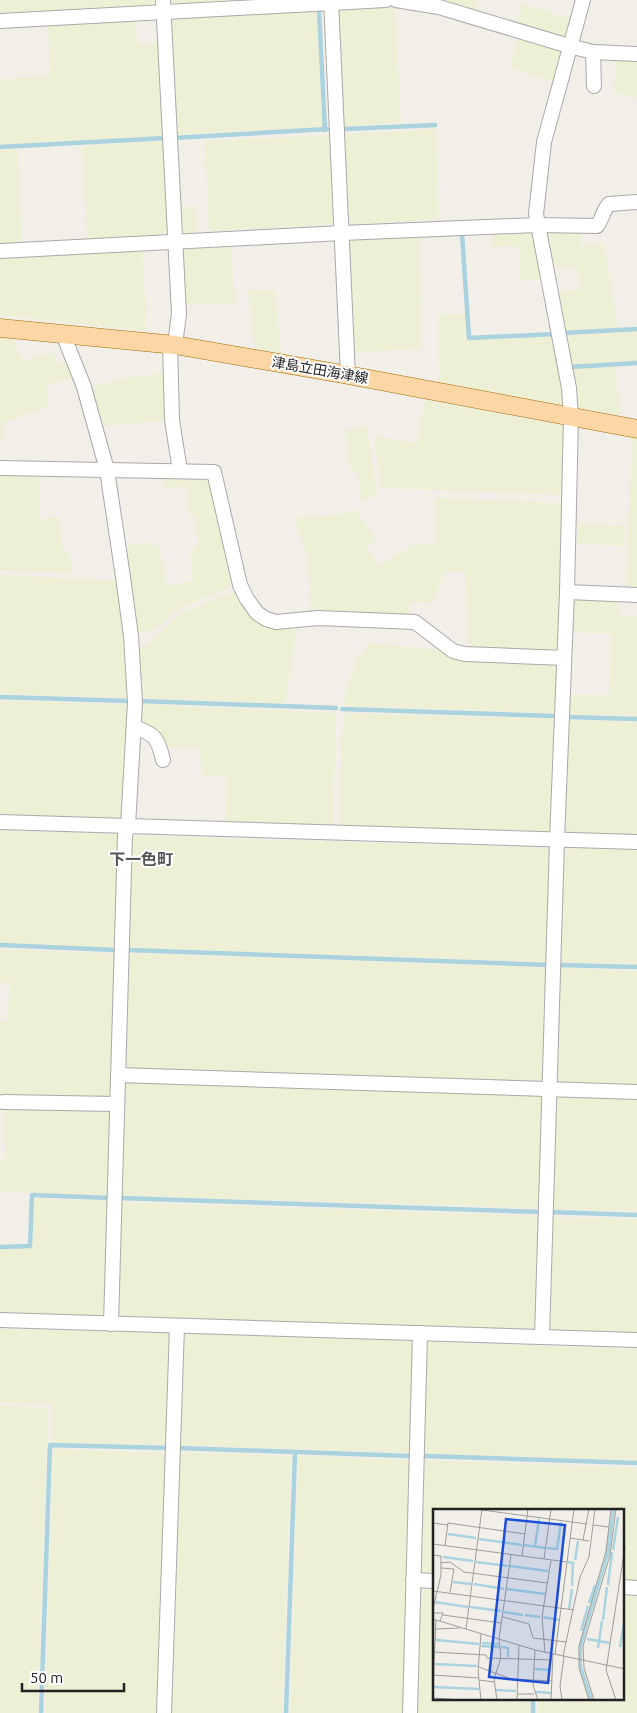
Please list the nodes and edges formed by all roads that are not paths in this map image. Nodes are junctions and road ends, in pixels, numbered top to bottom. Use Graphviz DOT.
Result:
graph roads {
  1 [pos="386,0"];
  2 [pos="396,0"];
  3 [pos="584,0"];
  4 [pos="331,2"];
  5 [pos="164,6"];
  6 [pos="0,21"];
  7 [pos="569,46"];
  8 [pos="593,52"];
  9 [pos="637,54"];
  10 [pos="594,86"];
  11 [pos="637,202"];
  12 [pos="537,225"];
  13 [pos="342,233"];
  14 [pos="175,242"];
  15 [pos="0,251"];
  16 [pos="0,328"];
  17 [pos="63,334"];
  18 [pos="173,345"];
  19 [pos="348,375"];
  20 [pos="571,417"];
  21 [pos="637,429"];
  22 [pos="0,468"];
  23 [pos="107,470"];
  24 [pos="180,471"];
  25 [pos="567,592"];
  26 [pos="637,595"];
  27 [pos="564,658"];
  28 [pos="134,727"];
  29 [pos="162,760"];
  30 [pos="0,822"];
  31 [pos="128,826"];
  32 [pos="558,840"];
  33 [pos="637,842"];
  34 [pos="118,1075"];
  35 [pos="551,1089"];
  36 [pos="637,1092"];
  37 [pos="2,1102"];
  38 [pos="117,1104"];
  39 [pos="0,1320"];
  40 [pos="111,1324"];
  41 [pos="177,1326"];
  42 [pos="420,1334"];
  43 [pos="542,1337"];
  44 [pos="637,1340"];
  45 [pos="413,1580"];
  46 [pos="433,1581"];
  47 [pos="624,1587"];
  48 [pos="637,1588"];
  49 [pos="164,1713"];
  50 [pos="410,1713"];
  1 -- 4 [label="street"];
  2 -- 7 [label="street"];
  3 -- 7 [label="street"];
  4 -- 5 [label="street"];
  4 -- 13 [label="street"];
  5 -- 6 [label="street"];
  5 -- 14 [label="street"];
  7 -- 8 [label="street"];
  7 -- 12 [label="street"];
  8 -- 9 [label="street"];
  8 -- 10 [label="street"];
  11 -- 12 [label="street"];
  12 -- 13 [label="street"];
  12 -- 20 [label="street"];
  13 -- 14 [label="street"];
  13 -- 19 [label="street"];
  14 -- 15 [label="street"];
  14 -- 18 [label="street"];
  16 -- 17 [label="main road, 津島立田海津線"];
  17 -- 18 [label="main road, 津島立田海津線"];
  17 -- 23 [label="street"];
  18 -- 19 [label="main road, 津島立田海津線"];
  18 -- 24 [label="street"];
  19 -- 20 [label="main road, 津島立田海津線"];
  20 -- 21 [label="main road, 津島立田海津線"];
  20 -- 25 [label="street"];
  22 -- 23 [label="street"];
  23 -- 24 [label="street"];
  23 -- 28 [label="street"];
  24 -- 27 [label="street"];
  25 -- 26 [label="street"];
  25 -- 27 [label="street"];
  27 -- 32 [label="street"];
  28 -- 29 [label="street"];
  28 -- 31 [label="street"];
  30 -- 31 [label="street"];
  31 -- 32 [label="street"];
  31 -- 34 [label="street"];
  32 -- 33 [label="street"];
  32 -- 35 [label="street"];
  34 -- 35 [label="street"];
  34 -- 38 [label="street"];
  35 -- 36 [label="street"];
  35 -- 43 [label="street"];
  37 -- 38 [label="street"];
  38 -- 40 [label="street"];
  39 -- 40 [label="street"];
  40 -- 41 [label="street"];
  41 -- 42 [label="street"];
  41 -- 49 [label="street"];
  42 -- 43 [label="street"];
  42 -- 45 [label="street"];
  43 -- 44 [label="street"];
  45 -- 46 [label="street"];
  45 -- 50 [label="street"];
  47 -- 48 [label="street"];
}
